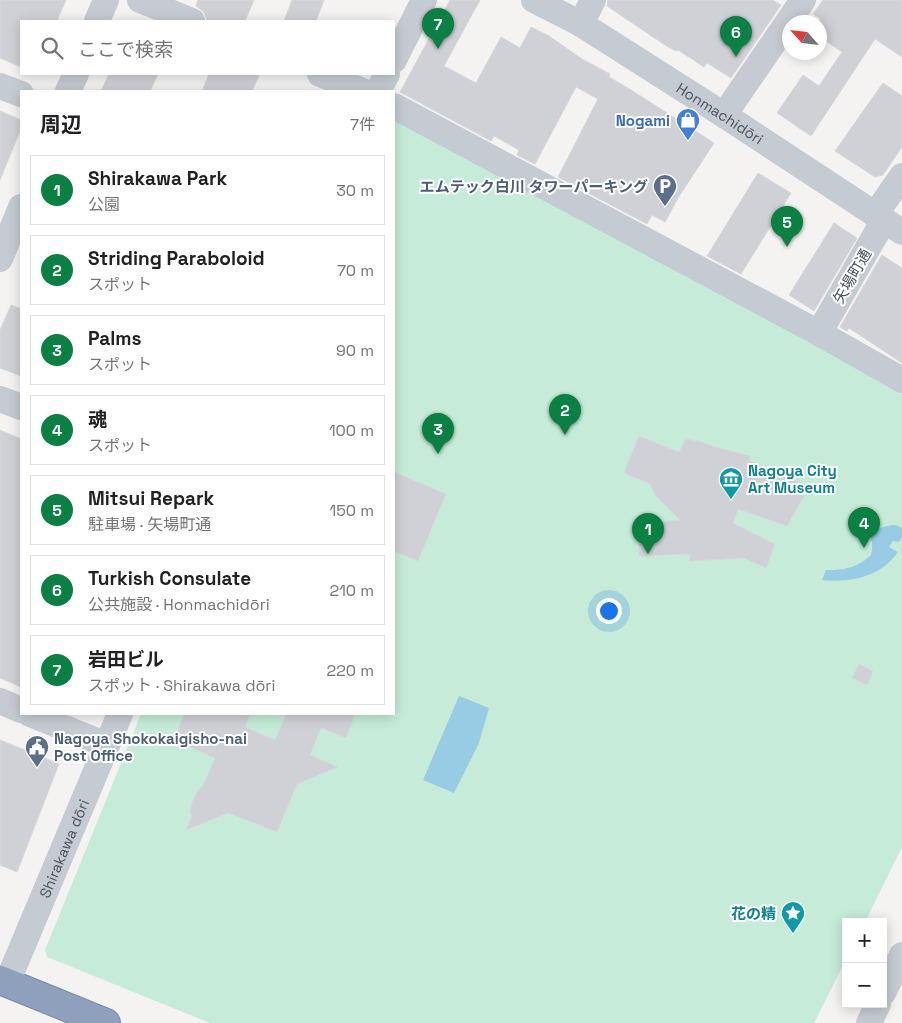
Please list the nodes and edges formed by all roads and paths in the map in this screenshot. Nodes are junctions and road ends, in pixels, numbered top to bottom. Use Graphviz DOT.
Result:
graph roads {
  1 [pos="106,0"];
  2 [pos="140,0"];
  3 [pos="424,0"];
  4 [pos="534,0"];
  5 [pos="593,0"];
  6 [pos="803,0"];
  7 [pos="97,20"];
  8 [pos="190,20"];
  9 [pos="581,24"];
  10 [pos="395,58"];
  11 [pos="76,75"];
  12 [pos="323,75"];
  13 [pos="386,75"];
  14 [pos="0,86"];
  15 [pos="68,90"];
  16 [pos="360,90"];
  17 [pos="379,90"];
  18 [pos="20,94"];
  19 [pos="395,107"];
  20 [pos="724,114"];
  21 [pos="902,176"];
  22 [pos="20,209"];
  23 [pos="887,222"];
  24 [pos="0,259"];
  25 [pos="819,332"];
  26 [pos="902,380"];
  27 [pos="0,399"];
  28 [pos="20,407"];
  29 [pos="0,701"];
  30 [pos="20,710"];
  31 [pos="32,715"];
  32 [pos="120,715"];
  33 [pos="106,745"];
  34 [pos="902,955"];
  35 [pos="3,982"];
  36 [pos="887,985"];
  37 [pos="876,1008"];
  38 [pos="106,1023"];
  39 [pos="868,1023"];
  1 -- 7 [label="street"];
  2 -- 8 [label="street"];
  3 -- 10 [label="street"];
  4 -- 9 [label="street, Honmachidōri"];
  5 -- 9 [label="street"];
  6 -- 20 [label="street"];
  9 -- 20 [label="street, Honmachidōri"];
  11 -- 15 [label="street"];
  12 -- 16 [label="street"];
  13 -- 17 [label="street"];
  14 -- 18 [label="street"];
  19 -- 25 [label="street"];
  20 -- 23 [label="street, Honmachidōri"];
  21 -- 23 [label="street, 矢場町通"];
  22 -- 24 [label="street"];
  23 -- 25 [label="street, 矢場町通"];
  25 -- 26 [label="street"];
  27 -- 28 [label="street"];
  29 -- 30 [label="street"];
  31 -- 33 [label="street"];
  32 -- 33 [label="street, Shirakawa dōri"];
  33 -- 35 [label="street, Shirakawa dōri"];
  34 -- 36 [label="street"];
  35 -- 38 [label="highway"];
  37 -- 39 [label="street"];
}
